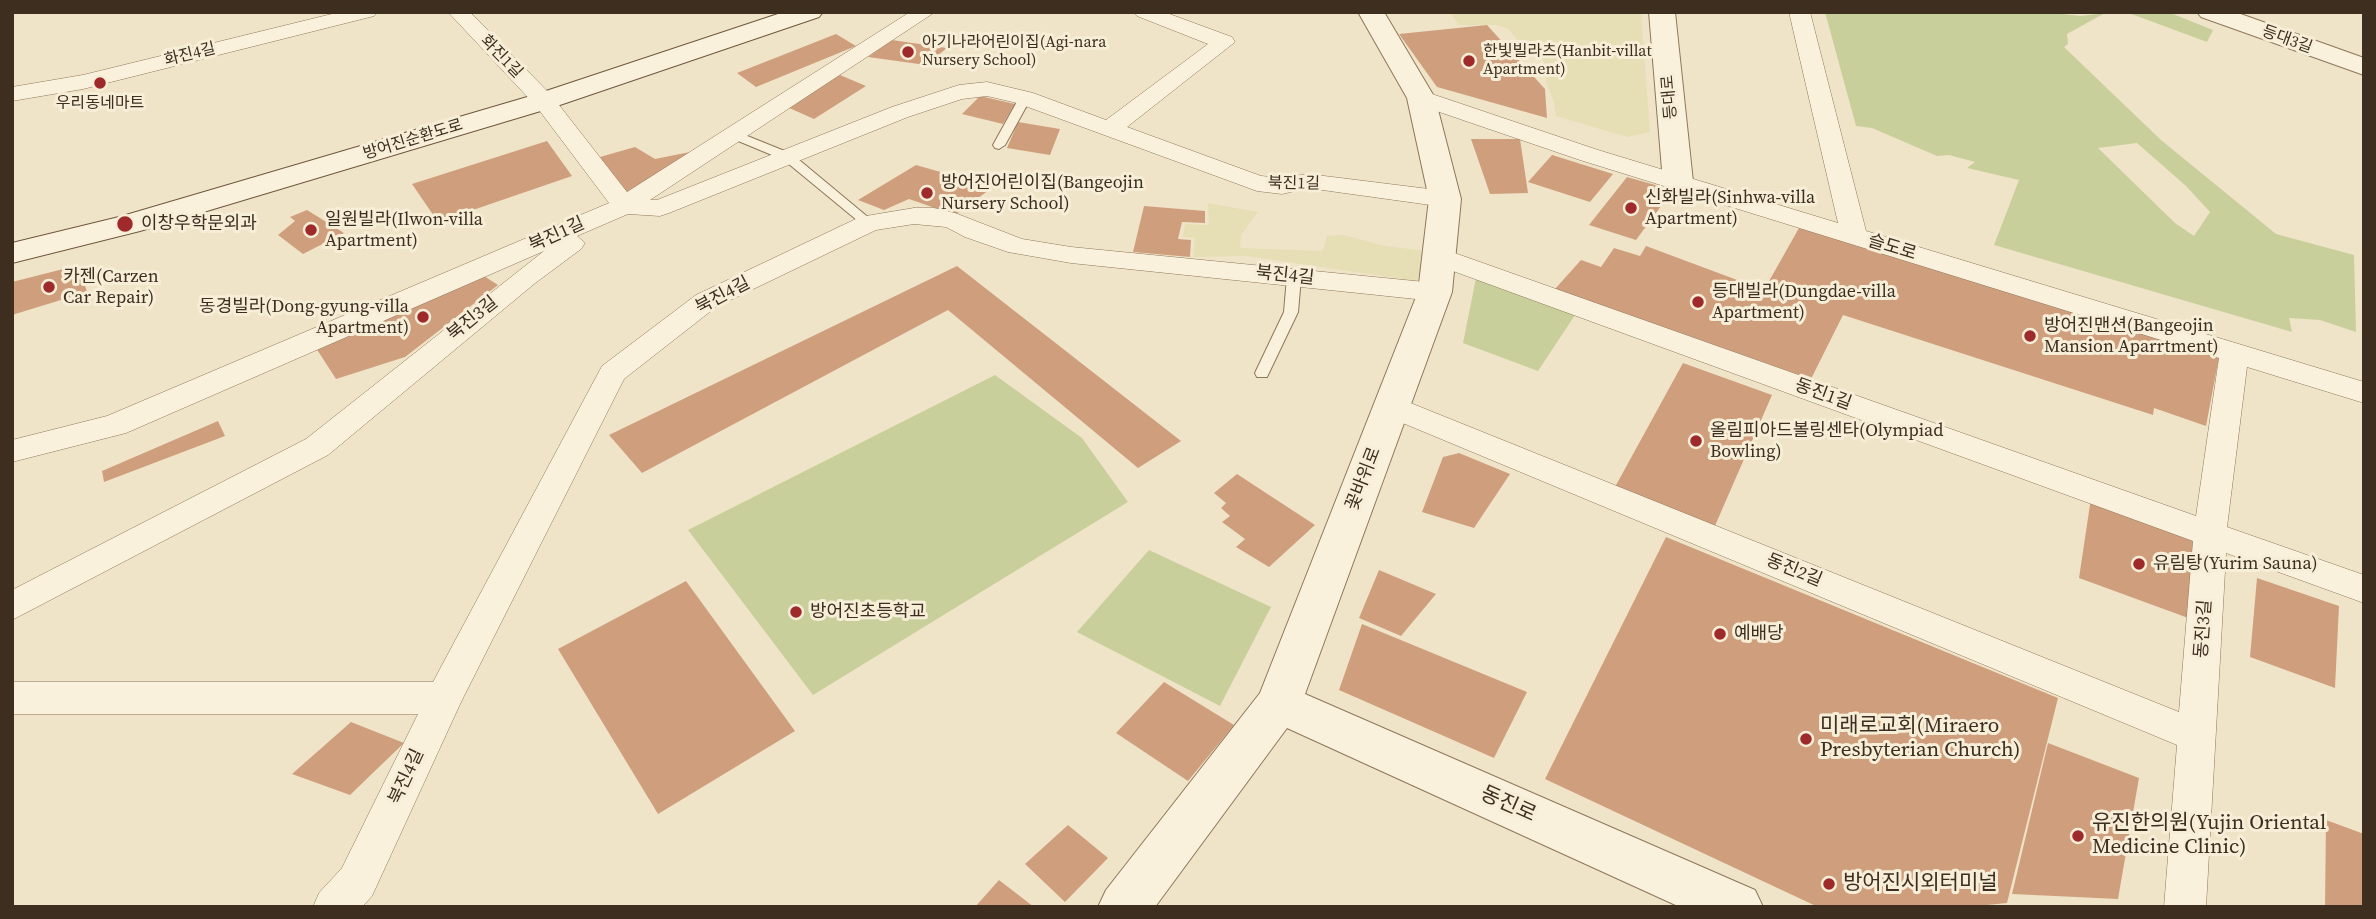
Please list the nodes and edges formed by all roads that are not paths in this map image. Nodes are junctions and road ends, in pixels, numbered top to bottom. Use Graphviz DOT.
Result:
graph roads {
  1 [pos="367,12"];
  2 [pos="458,12"];
  3 [pos="810,12"];
  4 [pos="925,12"];
  5 [pos="1144,12"];
  6 [pos="1371,12"];
  7 [pos="1662,12"];
  8 [pos="1799,12"];
  9 [pos="2210,12"];
  10 [pos="2364,67"];
  11 [pos="12,93"];
  12 [pos="1025,98"];
  13 [pos="1421,98"];
  14 [pos="544,101"];
  15 [pos="1109,129"];
  16 [pos="735,135"];
  17 [pos="999,145"];
  18 [pos="788,157"];
  19 [pos="1678,182"];
  20 [pos="1445,199"];
  21 [pos="624,206"];
  22 [pos="869,223"];
  23 [pos="1854,236"];
  24 [pos="12,253"];
  25 [pos="1438,275"];
  26 [pos="1294,277"];
  27 [pos="2234,352"];
  28 [pos="1262,373"];
  29 [pos="2364,393"];
  30 [pos="1392,407"];
  31 [pos="12,451"];
  32 [pos="2210,534"];
  33 [pos="2364,589"];
  34 [pos="12,606"];
  35 [pos="12,698"];
  36 [pos="444,698"];
  37 [pos="1279,704"];
  38 [pos="2197,736"];
  39 [pos="334,907"];
  40 [pos="1124,907"];
  41 [pos="1737,907"];
  42 [pos="2185,907"];
  1 -- 11 [label="street, 화진4길"];
  2 -- 14 [label="street, 화진1길"];
  3 -- 14 [label="street, 방어진순환도로"];
  4 -- 16 [label="street, 북진3길"];
  5 -- 15 [label="street"];
  6 -- 13 [label="street, 꽃바위로"];
  7 -- 19 [label="street, 등대로"];
  8 -- 23 [label="street"];
  9 -- 10 [label="street, 등대3길"];
  12 -- 15 [label="street, 북진1길"];
  12 -- 17 [label="lane"];
  12 -- 18 [label="street, 북진1길"];
  13 -- 19 [label="street, 슬도로"];
  13 -- 20 [label="street, 꽃바위로"];
  14 -- 21 [label="street, 화진1길"];
  14 -- 24 [label="street, 방어진순환도로"];
  15 -- 20 [label="street, 북진1길"];
  16 -- 18 [label="lane"];
  16 -- 21 [label="street, 북진3길"];
  18 -- 21 [label="street, 북진1길"];
  18 -- 22 [label="lane"];
  19 -- 23 [label="street, 슬도로"];
  20 -- 25 [label="street, 꽃바위로"];
  21 -- 31 [label="street, 북진1길"];
  21 -- 34 [label="street, 북진3길"];
  22 -- 26 [label="street, 북진4길"];
  22 -- 36 [label="street, 북진4길"];
  23 -- 27 [label="street, 슬도로"];
  25 -- 26 [label="street, 북진4길"];
  25 -- 30 [label="street, 꽃바위로"];
  25 -- 32 [label="street, 동진1길"];
  26 -- 28 [label="lane"];
  27 -- 29 [label="street, 슬도로"];
  27 -- 32 [label="street, 동진3길"];
  30 -- 37 [label="street, 꽃바위로"];
  30 -- 38 [label="street, 동진2길"];
  32 -- 33 [label="street, 동진1길"];
  32 -- 38 [label="street, 동진3길"];
  35 -- 36 [label="street"];
  36 -- 39 [label="street, 북진4길"];
  37 -- 40 [label="street, 꽃바위로"];
  37 -- 41 [label="street, 동진로"];
  38 -- 42 [label="street, 동진3길"];
}
